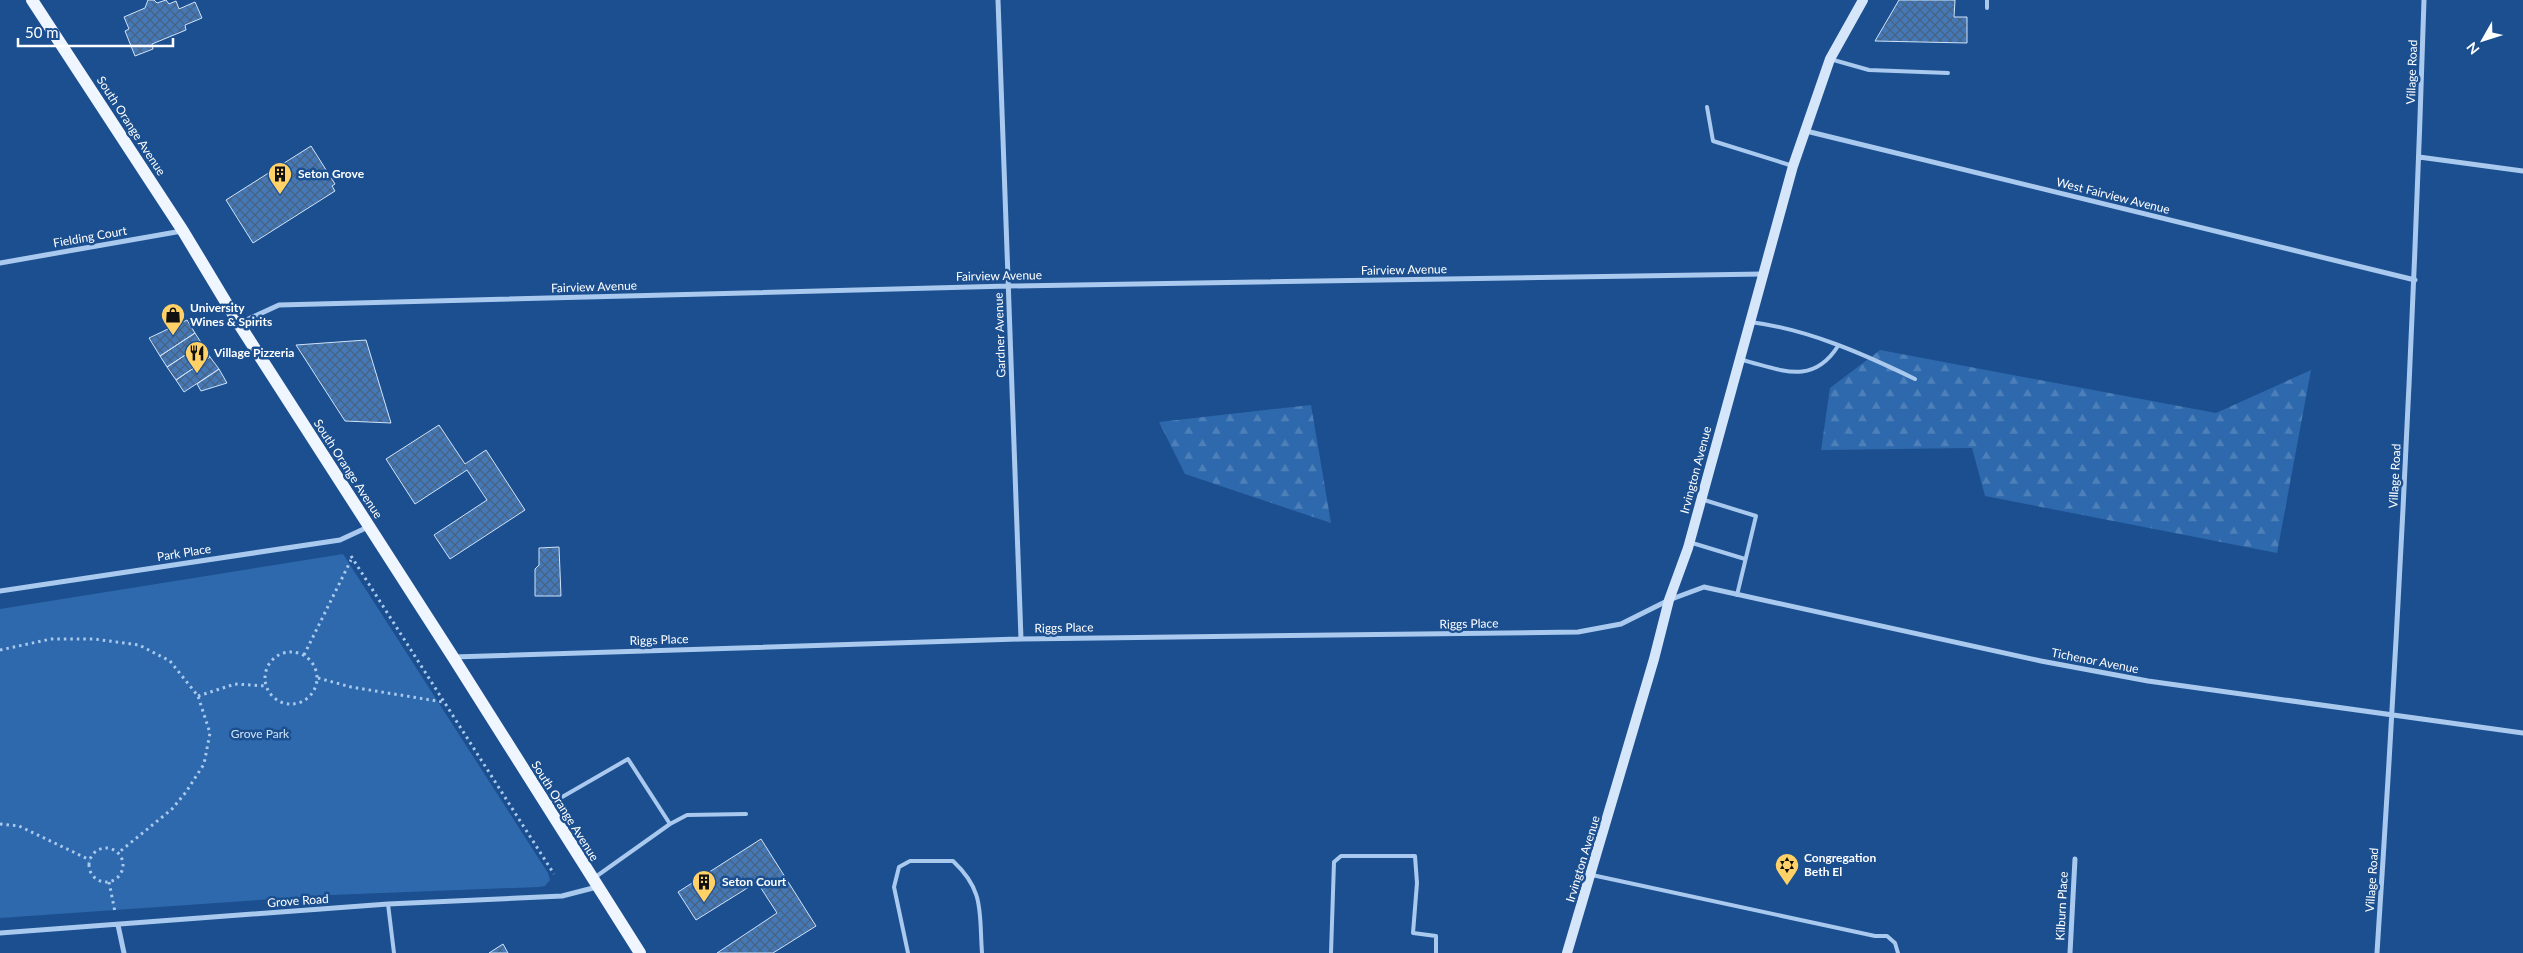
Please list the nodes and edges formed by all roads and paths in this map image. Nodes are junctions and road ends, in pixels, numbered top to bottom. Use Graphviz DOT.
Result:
graph roads {
  1 [pos="32,0"];
  2 [pos="998,0"];
  3 [pos="1863,0"];
  4 [pos="1987,0"];
  5 [pos="2424,0"];
  6 [pos="1987,8"];
  7 [pos="1830,59"];
  8 [pos="1948,73"];
  9 [pos="1707,107"];
  10 [pos="1806,131"];
  11 [pos="2419,157"];
  12 [pos="1793,166"];
  13 [pos="2523,171"];
  14 [pos="183,231"];
  15 [pos="0,263"];
  16 [pos="1763,274"];
  17 [pos="2415,280"];
  18 [pos="1009,286"];
  19 [pos="1750,322"];
  20 [pos="239,324"];
  21 [pos="1838,346"];
  22 [pos="1739,359"];
  23 [pos="1915,379"];
  24 [pos="1701,499"];
  25 [pos="368,526"];
  26 [pos="1689,542"];
  27 [pos="1745,558"];
  28 [pos="0,591"];
  29 [pos="1736,595"];
  30 [pos="1669,600"];
  31 [pos="1021,639"];
  32 [pos="0,650"];
  33 [pos="304,655"];
  34 [pos="453,657"];
  35 [pos="318,678"];
  36 [pos="266,686"];
  37 [pos="198,696"];
  38 [pos="443,702"];
  39 [pos="2393,715"];
  40 [pos="2523,733"];
  41 [pos="546,806"];
  42 [pos="746,814"];
  43 [pos="0,824"];
  44 [pos="670,824"];
  45 [pos="118,853"];
  46 [pos="2075,859"];
  47 [pos="90,860"];
  48 [pos="554,874"];
  49 [pos="1592,875"];
  50 [pos="109,882"];
  51 [pos="595,883"];
  52 [pos="388,904"];
  53 [pos="118,925"];
  54 [pos="0,933"];
  55 [pos="124,953"];
  56 [pos="394,953"];
  57 [pos="640,953"];
  58 [pos="908,953"];
  59 [pos="982,953"];
  60 [pos="1332,953"];
  61 [pos="1436,953"];
  62 [pos="1567,953"];
  63 [pos="1898,953"];
  64 [pos="2070,953"];
  65 [pos="2377,953"];
  1 -- 14 [label="main road, South Orange Avenue"];
  2 -- 18 [label="street, Gardner Avenue"];
  3 -- 7 [label="main road, Irvington Avenue"];
  4 -- 6 [label="lane"];
  5 -- 11 [label="street, Village Road"];
  7 -- 8 [label="lane"];
  7 -- 10 [label="main road, Irvington Avenue"];
  9 -- 12 [label="lane"];
  10 -- 12 [label="main road, Irvington Avenue"];
  10 -- 17 [label="street, West Fairview Avenue"];
  11 -- 13 [label="street"];
  11 -- 17 [label="street, Village Road"];
  12 -- 16 [label="main road, Irvington Avenue"];
  14 -- 15 [label="street, Fielding Court"];
  14 -- 20 [label="main road, South Orange Avenue"];
  16 -- 18 [label="street, Fairview Avenue"];
  16 -- 19 [label="main road, Irvington Avenue"];
  17 -- 39 [label="street, Village Road"];
  18 -- 20 [label="street, Fairview Avenue"];
  18 -- 31 [label="street, Gardner Avenue"];
  19 -- 21 [label="lane"];
  19 -- 22 [label="main road, Irvington Avenue"];
  20 -- 25 [label="main road, South Orange Avenue"];
  21 -- 22 [label="lane"];
  21 -- 23 [label="lane"];
  22 -- 24 [label="main road, Irvington Avenue"];
  24 -- 26 [label="main road, Irvington Avenue"];
  24 -- 27 [label="lane"];
  25 -- 28 [label="street, Park Place"];
  25 -- 34 [label="main road, South Orange Avenue"];
  26 -- 27 [label="lane"];
  26 -- 30 [label="main road, Irvington Avenue"];
  27 -- 29 [label="lane"];
  29 -- 30 [label="street, Tichenor Avenue"];
  29 -- 39 [label="street, Tichenor Avenue"];
  30 -- 31 [label="street, Riggs Place"];
  30 -- 49 [label="main road, Irvington Avenue"];
  31 -- 34 [label="street, Riggs Place"];
  32 -- 37 [label="path"];
  33 -- 35 [label="path"];
  33 -- 36 [label="path"];
  33 -- 48 [label="path"];
  34 -- 41 [label="main road, South Orange Avenue"];
  35 -- 36 [label="path"];
  35 -- 38 [label="path"];
  36 -- 37 [label="path"];
  37 -- 45 [label="path"];
  39 -- 40 [label="street, Tichenor Avenue"];
  39 -- 65 [label="street, Village Road"];
  41 -- 44 [label="lane"];
  41 -- 51 [label="main road, South Orange Avenue"];
  42 -- 44 [label="lane"];
  43 -- 47 [label="path"];
  44 -- 51 [label="lane"];
  45 -- 47 [label="path"];
  45 -- 50 [label="path"];
  46 -- 64 [label="street, Kilburn Place"];
  47 -- 50 [label="path"];
  49 -- 62 [label="main road, Irvington Avenue"];
  49 -- 63 [label="lane"];
  50 -- 53 [label="path"];
  51 -- 52 [label="street, Grove Road"];
  51 -- 57 [label="main road, South Orange Avenue"];
  52 -- 53 [label="street, Grove Road"];
  52 -- 56 [label="lane"];
  53 -- 54 [label="street, Grove Road"];
  53 -- 55 [label="street"];
  58 -- 59 [label="lane"];
  60 -- 61 [label="lane"];
}
